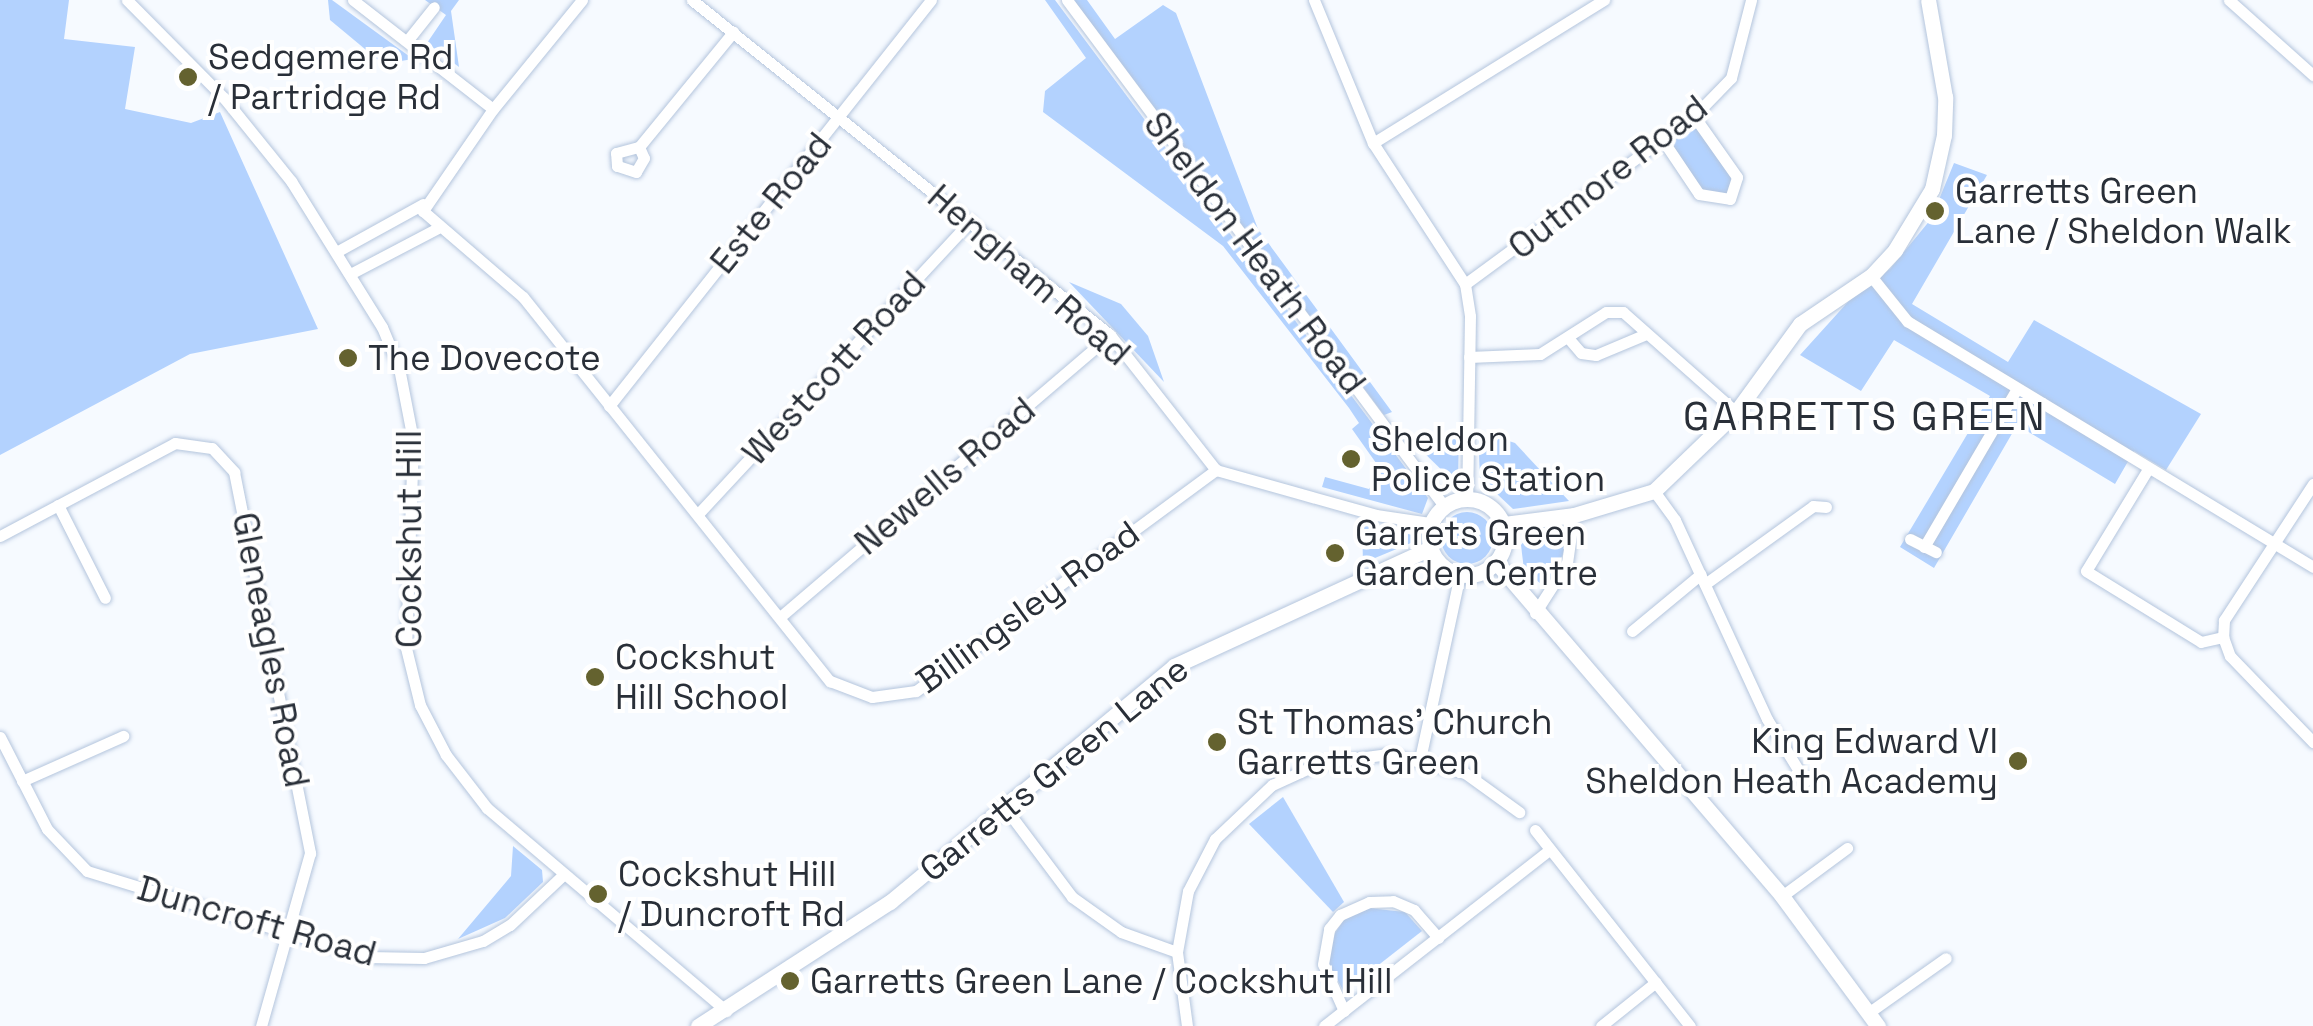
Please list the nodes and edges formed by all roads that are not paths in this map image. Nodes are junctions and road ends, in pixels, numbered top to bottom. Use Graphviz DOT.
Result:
graph roads {
  1 [pos="127,0"];
  2 [pos="353,0"];
  3 [pos="582,0"];
  4 [pos="692,0"];
  5 [pos="931,0"];
  6 [pos="1066,0"];
  7 [pos="1314,0"];
  8 [pos="1604,0"];
  9 [pos="1751,0"];
  10 [pos="1928,0"];
  11 [pos="2229,0"];
  12 [pos="434,6"];
  13 [pos="733,32"];
  14 [pos="407,41"];
  15 [pos="2313,74"];
  16 [pos="493,109"];
  17 [pos="841,116"];
  18 [pos="1694,116"];
  19 [pos="1662,139"];
  20 [pos="1373,144"];
  21 [pos="639,147"];
  22 [pos="423,204"];
  23 [pos="970,221"];
  24 [pos="436,229"];
  25 [pos="338,250"];
  26 [pos="352,273"];
  27 [pos="1871,276"];
  28 [pos="1465,284"];
  29 [pos="1646,334"];
  30 [pos="1110,335"];
  31 [pos="1569,339"];
  32 [pos="1469,357"];
  33 [pos="2016,390"];
  34 [pos="610,406"];
  35 [pos="1736,412"];
  36 [pos="2148,469"];
  37 [pos="1216,470"];
  38 [pos="2313,484"];
  39 [pos="1654,491"];
  40 [pos="1467,498"];
  41 [pos="1817,502"];
  42 [pos="58,506"];
  43 [pos="1444,506"];
  44 [pos="698,514"];
  45 [pos="1431,523"];
  46 [pos="1504,524"];
  47 [pos="1572,528"];
  48 [pos="0,536"];
  49 [pos="1910,539"];
  50 [pos="2273,544"];
  51 [pos="1430,548"];
  52 [pos="1496,562"];
  53 [pos="2313,568"];
  54 [pos="1460,574"];
  55 [pos="1703,579"];
  56 [pos="105,598"];
  57 [pos="1535,613"];
  58 [pos="780,617"];
  59 [pos="1632,631"];
  60 [pos="2224,637"];
  61 [pos="123,736"];
  62 [pos="0,737"];
  63 [pos="2313,742"];
  64 [pos="1420,759"];
  65 [pos="22,781"];
  66 [pos="1805,781"];
  67 [pos="1006,809"];
  68 [pos="1520,812"];
  69 [pos="1535,830"];
  70 [pos="1848,848"];
  71 [pos="1549,850"];
  72 [pos="564,874"];
  73 [pos="1782,896"];
  74 [pos="289,934"];
  75 [pos="1438,938"];
  76 [pos="1177,952"];
  77 [pos="1946,958"];
  78 [pos="1656,982"];
  79 [pos="1344,1010"];
  80 [pos="726,1011"];
  81 [pos="1873,1019"];
  82 [pos="261,1026"];
  83 [pos="698,1026"];
  84 [pos="1187,1026"];
  85 [pos="1324,1026"];
  86 [pos="1601,1026"];
  87 [pos="1690,1026"];
  1 -- 25 [label="street, Cockshut Hill"];
  2 -- 14 [label="street"];
  3 -- 16 [label="street"];
  4 -- 13 [label="street, Hengham Road"];
  5 -- 17 [label="street, Este Road"];
  6 -- 43 [label="street, Sheldon Heath Road"];
  7 -- 20 [label="street"];
  8 -- 20 [label="street"];
  9 -- 18 [label="street, Outmore Road"];
  10 -- 27 [label="street"];
  11 -- 15 [label="street"];
  12 -- 14 [label="street"];
  13 -- 17 [label="street, Hengham Road"];
  13 -- 21 [label="street"];
  14 -- 16 [label="street"];
  16 -- 22 [label="street"];
  17 -- 23 [label="street, Hengham Road"];
  17 -- 34 [label="street, Este Road"];
  18 -- 19 [label="street, Outmore Road"];
  18 -- 19 [label="street"];
  19 -- 28 [label="street, Outmore Road"];
  20 -- 28 [label="street"];
  22 -- 24 [label="street"];
  22 -- 25 [label="street"];
  23 -- 30 [label="street, Hengham Road"];
  23 -- 44 [label="street, Westcott Road"];
  24 -- 26 [label="street"];
  24 -- 34 [label="street, Billingsley Road"];
  25 -- 26 [label="street, Cockshut Hill"];
  26 -- 72 [label="street, Cockshut Hill"];
  27 -- 33 [label="street"];
  27 -- 35 [label="street"];
  28 -- 32 [label="street"];
  29 -- 31 [label="street"];
  29 -- 31 [label="street"];
  29 -- 35 [label="street"];
  30 -- 37 [label="street, Hengham Road"];
  30 -- 58 [label="street, Newells Road"];
  31 -- 32 [label="street"];
  32 -- 40 [label="street"];
  33 -- 36 [label="street"];
  33 -- 49 [label="street"];
  34 -- 44 [label="street, Billingsley Road"];
  35 -- 39 [label="street"];
  36 -- 50 [label="street"];
  36 -- 60 [label="street"];
  37 -- 45 [label="street"];
  37 -- 58 [label="street, Billingsley Road"];
  38 -- 50 [label="street"];
  39 -- 46 [label="street"];
  39 -- 55 [label="street"];
  40 -- 43 [label="street"];
  40 -- 46 [label="street"];
  41 -- 55 [label="street"];
  42 -- 48 [label="street"];
  42 -- 56 [label="street"];
  42 -- 74 [label="street, Gleneagles Road"];
  43 -- 45 [label="street"];
  44 -- 58 [label="street, Billingsley Road"];
  45 -- 51 [label="street"];
  46 -- 52 [label="street"];
  47 -- 57 [label="street"];
  50 -- 53 [label="street"];
  50 -- 60 [label="street"];
  51 -- 54 [label="street"];
  51 -- 67 [label="street, Garretts Green Lane"];
  52 -- 54 [label="street"];
  52 -- 57 [label="street"];
  54 -- 64 [label="street"];
  55 -- 59 [label="street"];
  55 -- 66 [label="street"];
  57 -- 73 [label="street"];
  60 -- 63 [label="street"];
  61 -- 65 [label="street"];
  62 -- 65 [label="street, Duncroft Road"];
  64 -- 68 [label="street"];
  64 -- 76 [label="street"];
  65 -- 74 [label="street, Duncroft Road"];
  67 -- 76 [label="street"];
  67 -- 80 [label="street, Garretts Green Lane"];
  69 -- 71 [label="street"];
  70 -- 73 [label="street"];
  71 -- 75 [label="street"];
  71 -- 78 [label="street"];
  72 -- 74 [label="street, Duncroft Road"];
  72 -- 80 [label="street, Cockshut Hill"];
  73 -- 81 [label="street"];
  74 -- 82 [label="street, Gleneagles Road"];
  75 -- 79 [label="street"];
  75 -- 79 [label="street"];
  76 -- 84 [label="street"];
  77 -- 81 [label="street"];
  78 -- 86 [label="street"];
  78 -- 87 [label="street"];
  79 -- 85 [label="street"];
  80 -- 83 [label="street, Garretts Green Lane"];
}
